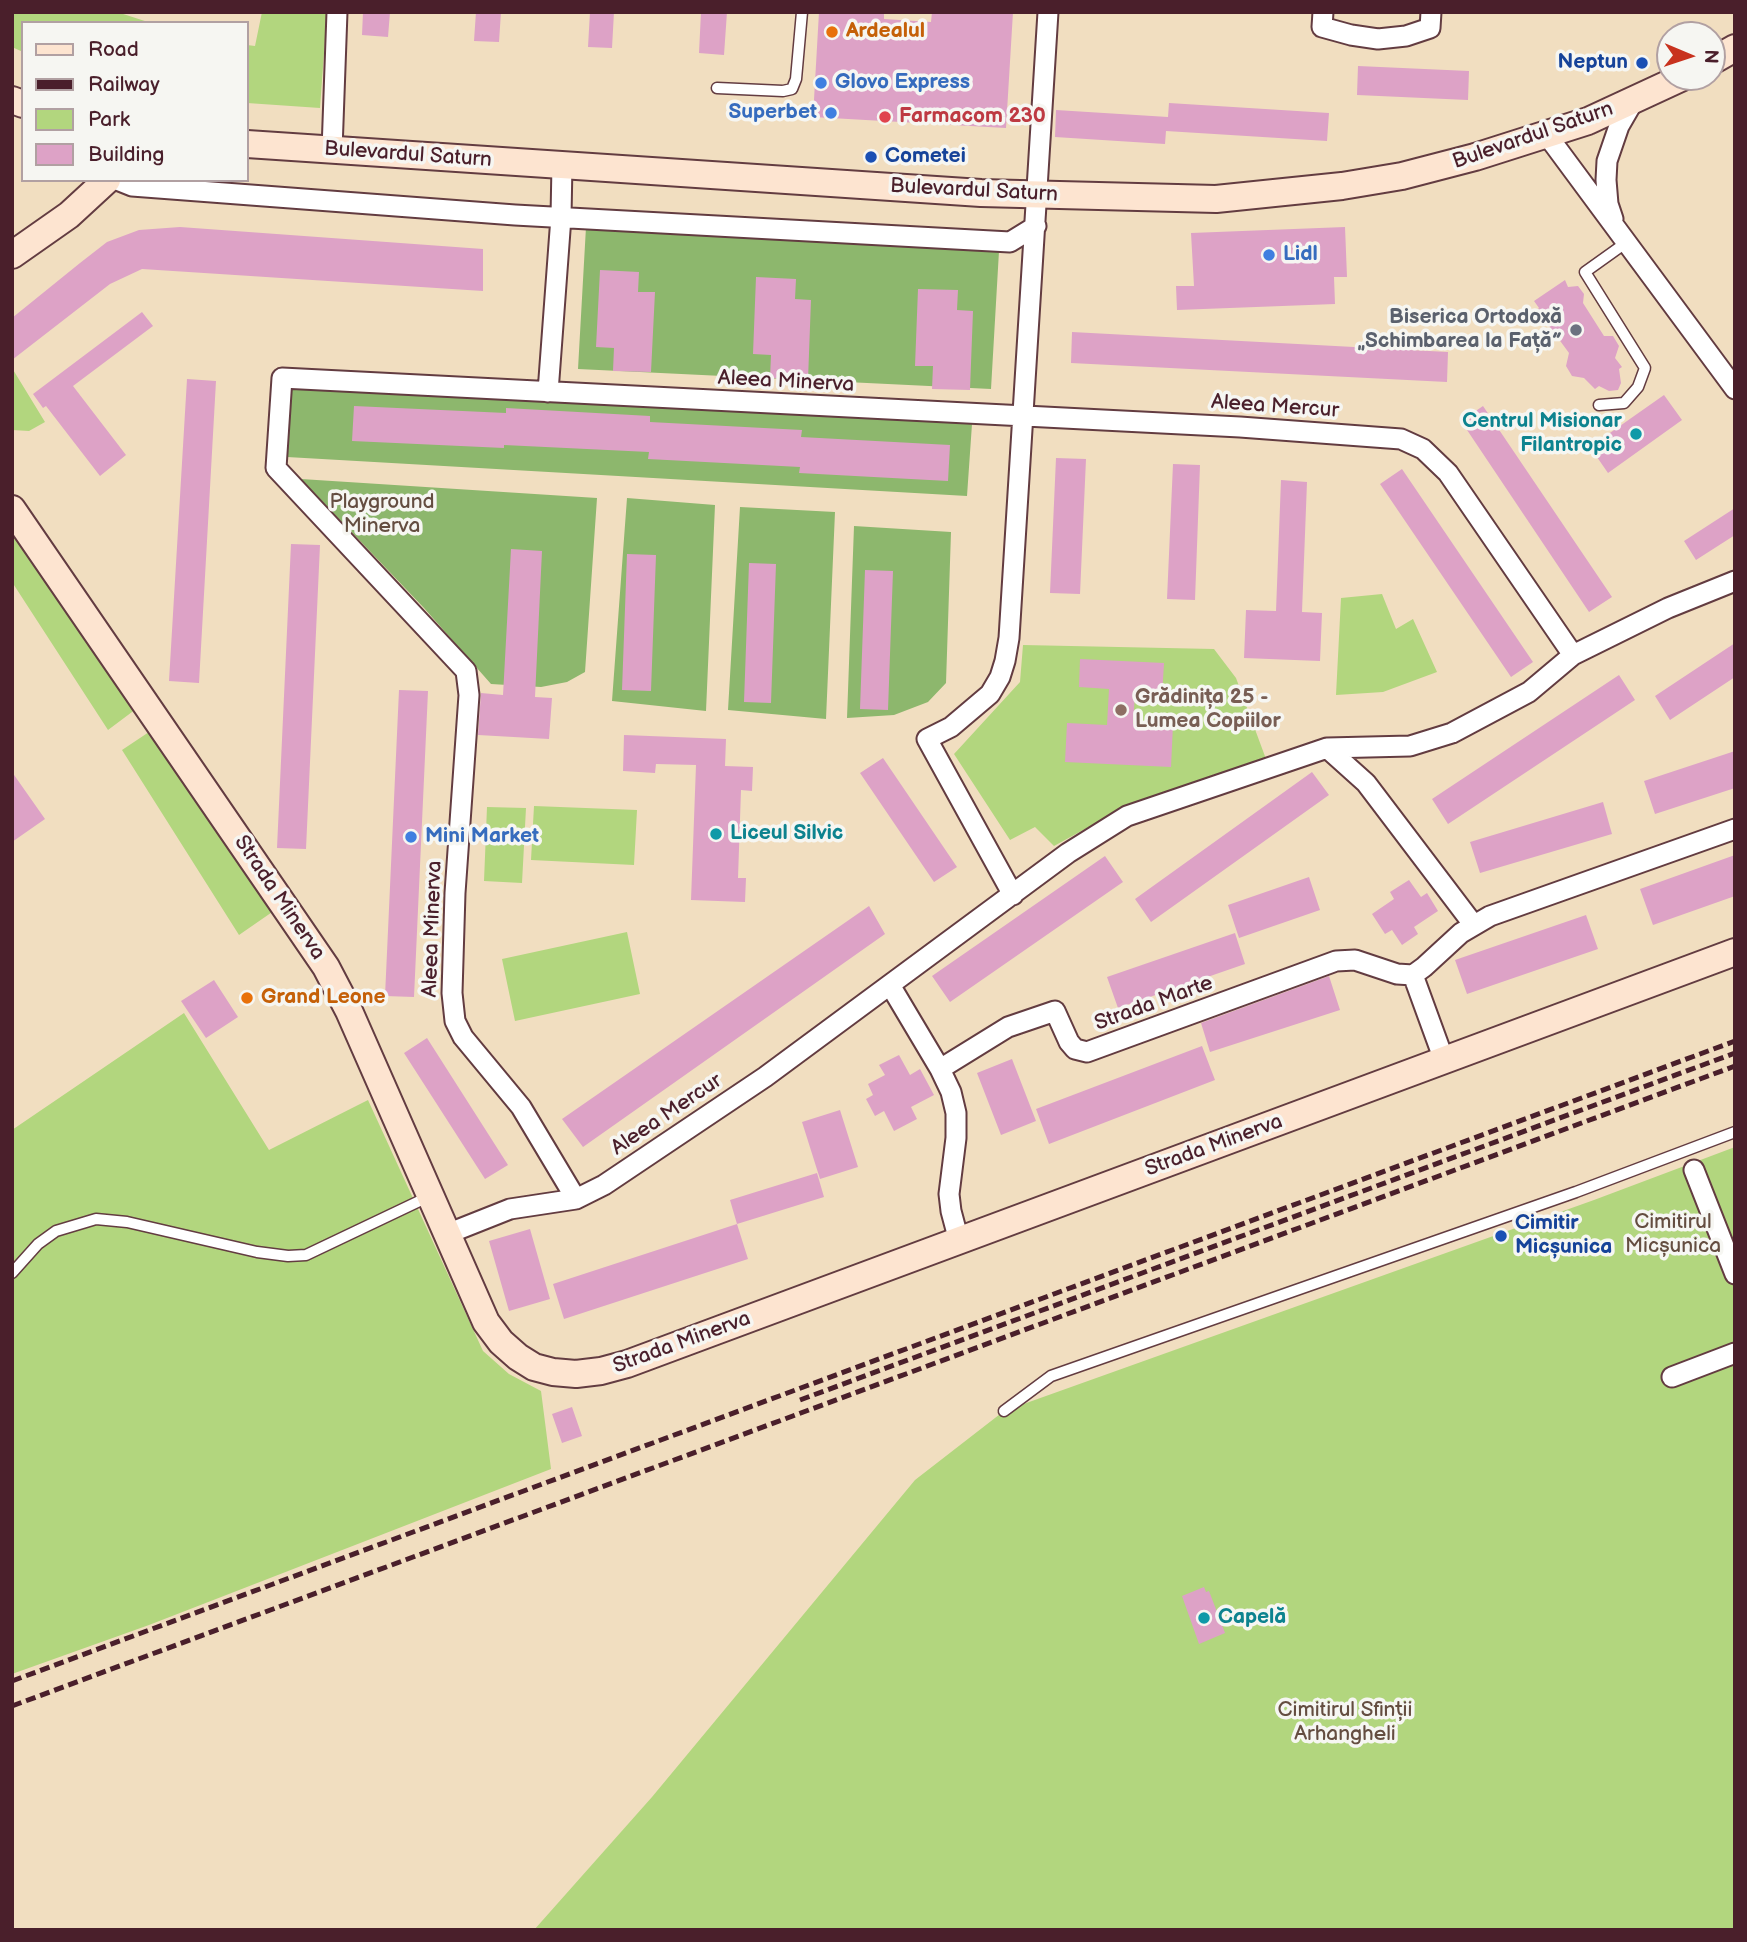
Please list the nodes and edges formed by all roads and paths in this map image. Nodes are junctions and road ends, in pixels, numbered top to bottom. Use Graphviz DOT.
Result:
graph roads {
  1 [pos="337,12"];
  2 [pos="802,12"];
  3 [pos="1048,12"];
  4 [pos="1323,12"];
  5 [pos="1431,12"];
  6 [pos="717,88"];
  7 [pos="1656,90"];
  8 [pos="1634,100"];
  9 [pos="1547,135"];
  10 [pos="248,144"];
  11 [pos="332,150"];
  12 [pos="562,164"];
  13 [pos="75,182"];
  14 [pos="118,182"];
  15 [pos="1037,196"];
  16 [pos="69,215"];
  17 [pos="561,216"];
  18 [pos="1035,226"];
  19 [pos="1621,234"];
  20 [pos="12,256"];
  21 [pos="1728,366"];
  22 [pos="1735,389"];
  23 [pos="548,392"];
  24 [pos="1599,405"];
  25 [pos="1022,417"];
  26 [pos="12,509"];
  27 [pos="1735,581"];
  28 [pos="1573,655"];
  29 [pos="1327,748"];
  30 [pos="1735,829"];
  31 [pos="1013,895"];
  32 [pos="1473,924"];
  33 [pos="1735,952"];
  34 [pos="1413,975"];
  35 [pos="890,985"];
  36 [pos="1444,1060"];
  37 [pos="940,1069"];
  38 [pos="1735,1132"];
  39 [pos="1694,1170"];
  40 [pos="430,1196"];
  41 [pos="576,1199"];
  42 [pos="447,1234"];
  43 [pos="959,1241"];
  44 [pos="12,1273"];
  45 [pos="1735,1273"];
  46 [pos="1735,1353"];
  47 [pos="1672,1377"];
  48 [pos="1003,1411"];
  1 -- 11 [label="street"];
  2 -- 6 [label="lane"];
  3 -- 15 [label="street"];
  4 -- 5 [label="street"];
  7 -- 8 [label="street, Bulevardul Saturn"];
  8 -- 9 [label="street, Bulevardul Saturn"];
  8 -- 19 [label="street"];
  9 -- 15 [label="street, Bulevardul Saturn"];
  9 -- 19 [label="street"];
  10 -- 11 [label="street, Bulevardul Saturn"];
  11 -- 12 [label="street, Bulevardul Saturn"];
  12 -- 15 [label="street, Bulevardul Saturn"];
  12 -- 17 [label="street"];
  13 -- 16 [label="street"];
  14 -- 16 [label="street"];
  14 -- 17 [label="street"];
  15 -- 18 [label="street"];
  16 -- 20 [label="street"];
  17 -- 18 [label="street"];
  17 -- 23 [label="street"];
  18 -- 25 [label="street"];
  19 -- 21 [label="street"];
  19 -- 24 [label="lane"];
  21 -- 22 [label="street"];
  23 -- 25 [label="street, Aleea Minerva"];
  23 -- 41 [label="street, Aleea Minerva"];
  25 -- 28 [label="street, Aleea Mercur"];
  25 -- 31 [label="street"];
  26 -- 40 [label="street, Strada Minerva"];
  27 -- 28 [label="street, Aleea Mercur"];
  28 -- 29 [label="street, Aleea Mercur"];
  29 -- 31 [label="street, Aleea Mercur"];
  29 -- 32 [label="street"];
  30 -- 32 [label="street"];
  31 -- 35 [label="street, Aleea Mercur"];
  32 -- 34 [label="street"];
  33 -- 36 [label="street, Strada Minerva"];
  34 -- 36 [label="street"];
  34 -- 37 [label="street, Strada Marte"];
  35 -- 37 [label="street"];
  35 -- 41 [label="street, Aleea Mercur"];
  36 -- 43 [label="street, Strada Minerva"];
  37 -- 43 [label="street"];
  38 -- 48 [label="lane"];
  39 -- 45 [label="street"];
  40 -- 42 [label="street, Strada Minerva"];
  40 -- 44 [label="lane"];
  41 -- 42 [label="street, Aleea Mercur"];
  42 -- 43 [label="street, Strada Minerva"];
  46 -- 47 [label="street"];
}
